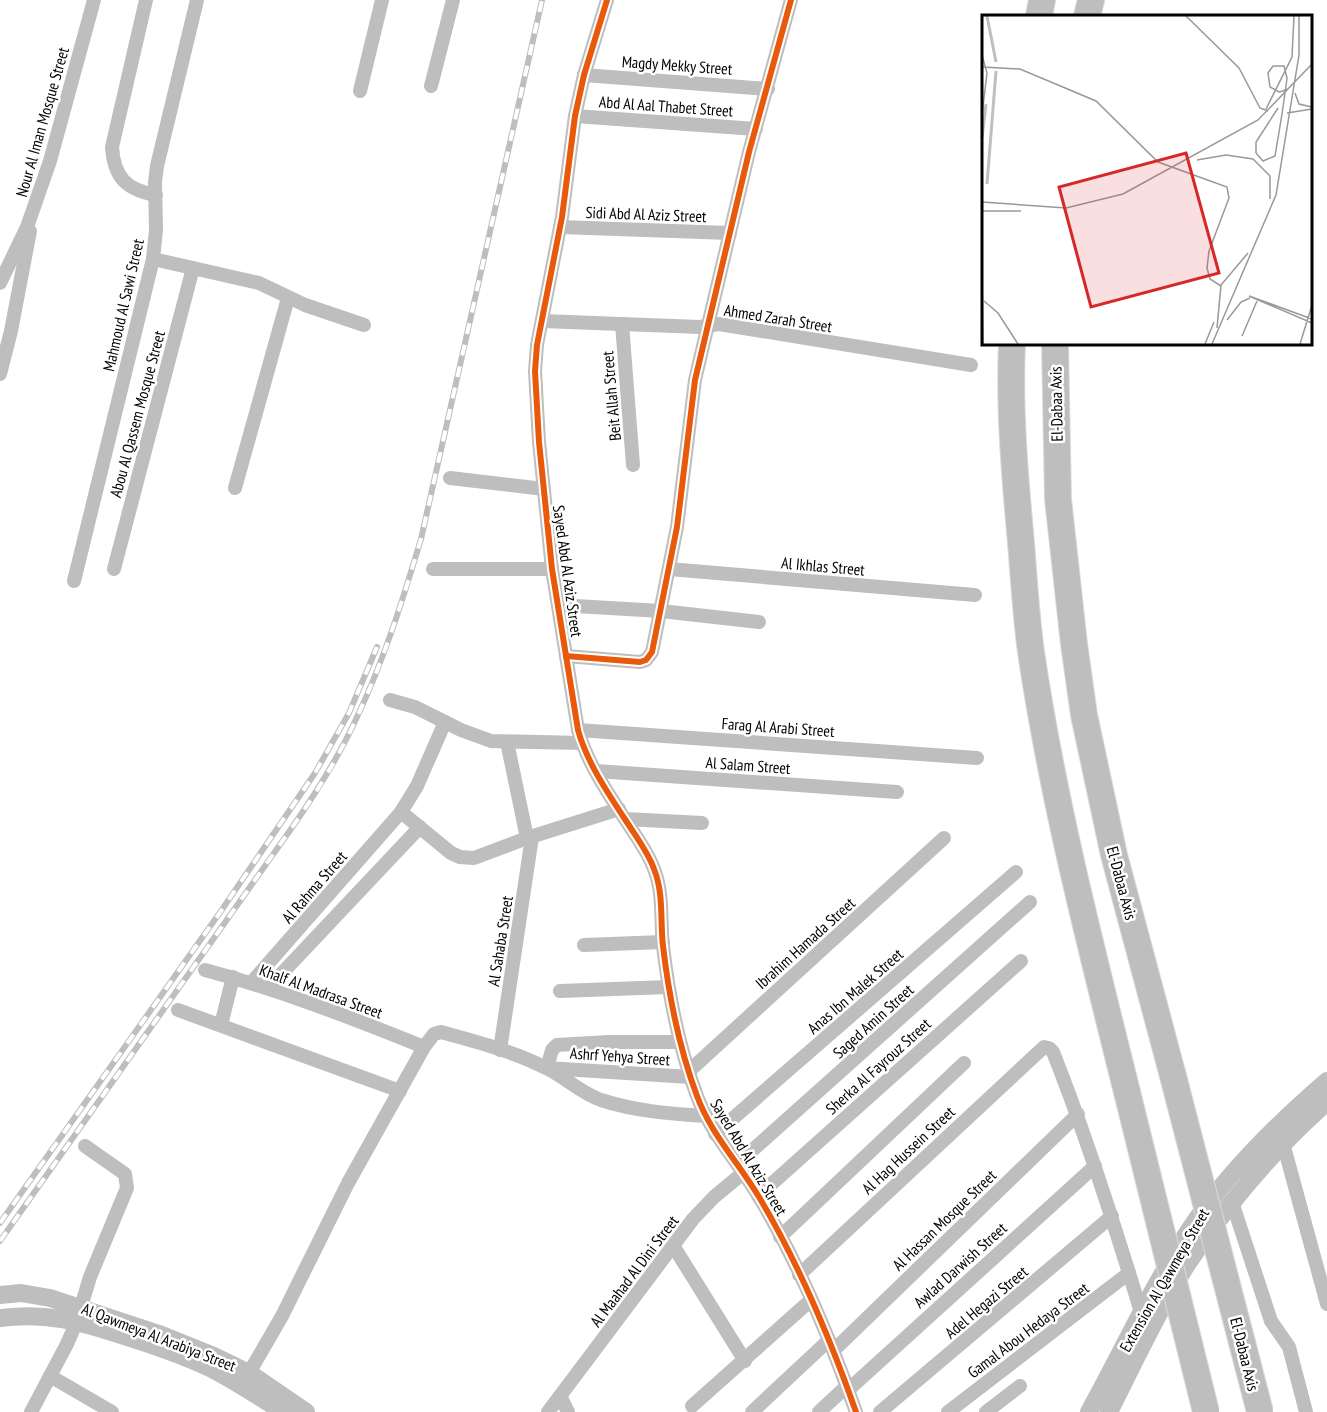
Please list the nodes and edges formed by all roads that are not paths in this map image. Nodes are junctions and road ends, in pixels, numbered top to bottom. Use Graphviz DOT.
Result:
graph roads {
  1 [pos="94,0"];
  2 [pos="146,0"];
  3 [pos="198,0"];
  4 [pos="382,0"];
  5 [pos="453,0"];
  6 [pos="607,0"];
  7 [pos="790,0"];
  8 [pos="1042,0"];
  9 [pos="1091,0"];
  10 [pos="1039,15"];
  11 [pos="1087,15"];
  12 [pos="584,75"];
  13 [pos="431,86"];
  14 [pos="768,88"];
  15 [pos="360,92"];
  16 [pos="575,116"];
  17 [pos="756,129"];
  18 [pos="156,195"];
  19 [pos="35,205"];
  20 [pos="560,227"];
  21 [pos="730,233"];
  22 [pos="153,259"];
  23 [pos="193,268"];
  24 [pos="0,283"];
  25 [pos="288,298"];
  26 [pos="542,321"];
  27 [pos="622,324"];
  28 [pos="364,325"];
  29 [pos="709,325"];
  30 [pos="1012,345"];
  31 [pos="1055,345"];
  32 [pos="971,365"];
  33 [pos="0,374"];
  34 [pos="633,465"];
  35 [pos="450,478"];
  36 [pos="235,488"];
  37 [pos="544,489"];
  38 [pos="114,569"];
  39 [pos="433,569"];
  40 [pos="552,569"];
  41 [pos="669,569"];
  42 [pos="74,581"];
  43 [pos="975,595"];
  44 [pos="558,605"];
  45 [pos="661,611"];
  46 [pos="759,622"];
  47 [pos="566,656"];
  48 [pos="390,700"];
  49 [pos="445,722"];
  50 [pos="580,737"];
  51 [pos="507,742"];
  52 [pos="977,758"];
  53 [pos="596,771"];
  54 [pos="897,792"];
  55 [pos="401,812"];
  56 [pos="622,814"];
  57 [pos="702,823"];
  58 [pos="420,827"];
  59 [pos="529,837"];
  60 [pos="944,838"];
  61 [pos="1016,872"];
  62 [pos="1030,902"];
  63 [pos="663,942"];
  64 [pos="584,945"];
  65 [pos="1021,961"];
  66 [pos="205,970"];
  67 [pos="232,977"];
  68 [pos="251,983"];
  69 [pos="668,987"];
  70 [pos="268,988"];
  71 [pos="560,991"];
  72 [pos="178,1010"];
  73 [pos="221,1026"];
  74 [pos="680,1042"];
  75 [pos="424,1047"];
  76 [pos="500,1050"];
  77 [pos="964,1064"];
  78 [pos="547,1068"];
  79 [pos="689,1075"];
  80 [pos="1327,1081"];
  81 [pos="400,1091"];
  82 [pos="1327,1102"];
  83 [pos="1078,1114"];
  84 [pos="706,1116"];
  85 [pos="715,1134"];
  86 [pos="1283,1143"];
  87 [pos="86,1146"];
  88 [pos="1095,1166"];
  89 [pos="740,1168"];
  90 [pos="758,1196"];
  91 [pos="1232,1202"];
  92 [pos="1112,1216"];
  93 [pos="780,1237"];
  94 [pos="674,1246"];
  95 [pos="1129,1273"];
  96 [pos="799,1275"];
  97 [pos="0,1295"];
  98 [pos="811,1300"];
  99 [pos="1327,1304"];
  100 [pos="79,1314"];
  101 [pos="1141,1315"];
  102 [pos="0,1318"];
  103 [pos="1148,1336"];
  104 [pos="831,1345"];
  105 [pos="745,1360"];
  106 [pos="249,1373"];
  107 [pos="50,1376"];
  108 [pos="1020,1386"];
  109 [pos="847,1388"];
  110 [pos="560,1396"];
  111 [pos="692,1406"];
  112 [pos="31,1412"];
  113 [pos="112,1412"];
  114 [pos="283,1412"];
  115 [pos="306,1412"];
  116 [pos="548,1412"];
  117 [pos="568,1412"];
  118 [pos="752,1412"];
  119 [pos="819,1412"];
  120 [pos="855,1412"];
  121 [pos="880,1412"];
  122 [pos="948,1412"];
  123 [pos="986,1412"];
  124 [pos="1089,1412"];
  125 [pos="1109,1412"];
  126 [pos="1206,1412"];
  127 [pos="1260,1412"];
  128 [pos="1306,1412"];
  1 -- 19 [label="street, Nour Al Iman Mosque Street"];
  2 -- 18 [label="street"];
  3 -- 18 [label="street, Mahmoud Al Sawi Street"];
  4 -- 15 [label="street"];
  5 -- 13 [label="street"];
  6 -- 12 [label="street, Sayed Abd Al Aziz Street"];
  7 -- 14 [label="street"];
  8 -- 10 [label="highway"];
  9 -- 11 [label="highway"];
  12 -- 14 [label="street, Magdy Mekky Street"];
  12 -- 16 [label="street, Sayed Abd Al Aziz Street"];
  14 -- 17 [label="street"];
  16 -- 17 [label="street, Abd Al Aal Thabet Street"];
  16 -- 20 [label="street, Sayed Abd Al Aziz Street"];
  17 -- 21 [label="street"];
  18 -- 22 [label="street, Mahmoud Al Sawi Street"];
  19 -- 24 [label="street, Nour Al Iman Mosque Street"];
  19 -- 33 [label="street"];
  20 -- 21 [label="street, Sidi Abd Al Aziz Street"];
  20 -- 26 [label="street, Sayed Abd Al Aziz Street"];
  21 -- 29 [label="street"];
  22 -- 23 [label="street"];
  22 -- 42 [label="street, Mahmoud Al Sawi Street"];
  23 -- 25 [label="street"];
  23 -- 38 [label="street, Abou Al Qassem Mosque Street"];
  25 -- 28 [label="street"];
  25 -- 36 [label="street"];
  26 -- 27 [label="street, Ahmed Zarah Street"];
  26 -- 37 [label="street, Sayed Abd Al Aziz Street"];
  27 -- 29 [label="street, Ahmed Zarah Street"];
  27 -- 34 [label="street, Beit Allah Street"];
  29 -- 32 [label="street, Ahmed Zarah Street"];
  29 -- 41 [label="street"];
  30 -- 126 [label="highway, bridge"];
  31 -- 127 [label="highway, El-Dabaa Axis, bridge"];
  35 -- 37 [label="street"];
  37 -- 40 [label="street, Sayed Abd Al Aziz Street"];
  39 -- 40 [label="street"];
  40 -- 44 [label="street, Sayed Abd Al Aziz Street"];
  41 -- 43 [label="street, Al Ikhlas Street"];
  41 -- 45 [label="street"];
  44 -- 45 [label="street"];
  44 -- 47 [label="street, Sayed Abd Al Aziz Street"];
  45 -- 46 [label="street"];
  45 -- 47 [label="street"];
  47 -- 50 [label="street, Sayed Abd Al Aziz Street"];
  48 -- 49 [label="street, Farag Al Arabi Street"];
  49 -- 51 [label="street, Farag Al Arabi Street"];
  49 -- 55 [label="street, Al Rahma Street"];
  50 -- 51 [label="street, Farag Al Arabi Street"];
  50 -- 52 [label="street, Farag Al Arabi Street"];
  50 -- 53 [label="street, Sayed Abd Al Aziz Street"];
  51 -- 59 [label="street"];
  53 -- 54 [label="street, Al Salam Street"];
  53 -- 56 [label="street, Sayed Abd Al Aziz Street"];
  55 -- 58 [label="street"];
  55 -- 68 [label="street, Al Rahma Street"];
  56 -- 57 [label="street"];
  56 -- 59 [label="street"];
  56 -- 63 [label="street, Sayed Abd Al Aziz Street"];
  58 -- 59 [label="street"];
  58 -- 70 [label="street"];
  59 -- 76 [label="street, Al Sahaba Street"];
  60 -- 79 [label="street, Ibrahim Hamada Street"];
  61 -- 85 [label="street, Anas Ibn Malek Street"];
  62 -- 89 [label="street, Saged Amin Street"];
  63 -- 64 [label="street"];
  63 -- 69 [label="street, Sayed Abd Al Aziz Street"];
  65 -- 90 [label="street, Sherka Al Fayrouz Street"];
  66 -- 67 [label="street, Khalf Al Madrasa Street"];
  67 -- 68 [label="street, Khalf Al Madrasa Street"];
  67 -- 73 [label="street"];
  68 -- 70 [label="street, Khalf Al Madrasa Street"];
  69 -- 71 [label="street"];
  69 -- 74 [label="street, Sayed Abd Al Aziz Street"];
  70 -- 75 [label="street, Khalf Al Madrasa Street"];
  72 -- 73 [label="street"];
  73 -- 81 [label="street"];
  74 -- 78 [label="street"];
  74 -- 79 [label="street, Sayed Abd Al Aziz Street"];
  75 -- 76 [label="street"];
  75 -- 81 [label="street"];
  76 -- 78 [label="street"];
  77 -- 93 [label="street"];
  78 -- 79 [label="street, Ashrf Yehya Street"];
  78 -- 84 [label="street"];
  79 -- 84 [label="street, Sayed Abd Al Aziz Street"];
  80 -- 101 [label="street, Extension Al Qawmeya Street"];
  81 -- 106 [label="street"];
  82 -- 86 [label="street, Extension Al Qawmeya Street"];
  83 -- 88 [label="street"];
  83 -- 96 [label="street, Al Hag Hussein Street"];
  83 -- 104 [label="street, Al Hassan Mosque Street"];
  84 -- 85 [label="street, Sayed Abd Al Aziz Street"];
  85 -- 89 [label="street, Sayed Abd Al Aziz Street"];
  86 -- 91 [label="street, Extension Al Qawmeya Street"];
  86 -- 99 [label="street"];
  87 -- 100 [label="street"];
  88 -- 92 [label="street"];
  88 -- 109 [label="street, Awlad Darwish Street"];
  89 -- 90 [label="street, Sayed Abd Al Aziz Street"];
  89 -- 94 [label="street, Al Maahad Al Dini Street"];
  90 -- 93 [label="street, Sayed Abd Al Aziz Street"];
  91 -- 103 [label="street, Extension Al Qawmeya Street"];
  91 -- 128 [label="street"];
  92 -- 95 [label="street"];
  92 -- 121 [label="street, Adel Hegazi Street"];
  93 -- 96 [label="street, Sayed Abd Al Aziz Street"];
  94 -- 105 [label="street"];
  94 -- 110 [label="street, Al Maahad Al Dini Street"];
  95 -- 101 [label="street"];
  95 -- 122 [label="street, Gamal Abou Hedaya Street"];
  96 -- 98 [label="street, Sayed Abd Al Aziz Street"];
  97 -- 100 [label="street, Al Qawmeya Al Arabiya Street"];
  98 -- 104 [label="street, Sayed Abd Al Aziz Street"];
  98 -- 105 [label="street"];
  100 -- 102 [label="street, Al Qawmeya Al Arabiya Street"];
  100 -- 106 [label="street, Al Qawmeya Al Arabiya Street"];
  100 -- 107 [label="street"];
  100 -- 114 [label="street, Al Qawmeya Al Arabiya Street"];
  101 -- 103 [label="street"];
  101 -- 124 [label="street, Extension Al Qawmeya Street"];
  103 -- 125 [label="street, Extension Al Qawmeya Street"];
  104 -- 109 [label="street, Sayed Abd Al Aziz Street"];
  104 -- 118 [label="street, Al Hassan Mosque Street"];
  105 -- 111 [label="street"];
  106 -- 115 [label="street, Al Qawmeya Al Arabiya Street"];
  107 -- 112 [label="street"];
  107 -- 113 [label="street"];
  108 -- 123 [label="street"];
  109 -- 119 [label="street, Awlad Darwish Street"];
  109 -- 120 [label="street, Sayed Abd Al Aziz Street"];
  110 -- 116 [label="street, Al Maahad Al Dini Street"];
  110 -- 117 [label="street"];
}
